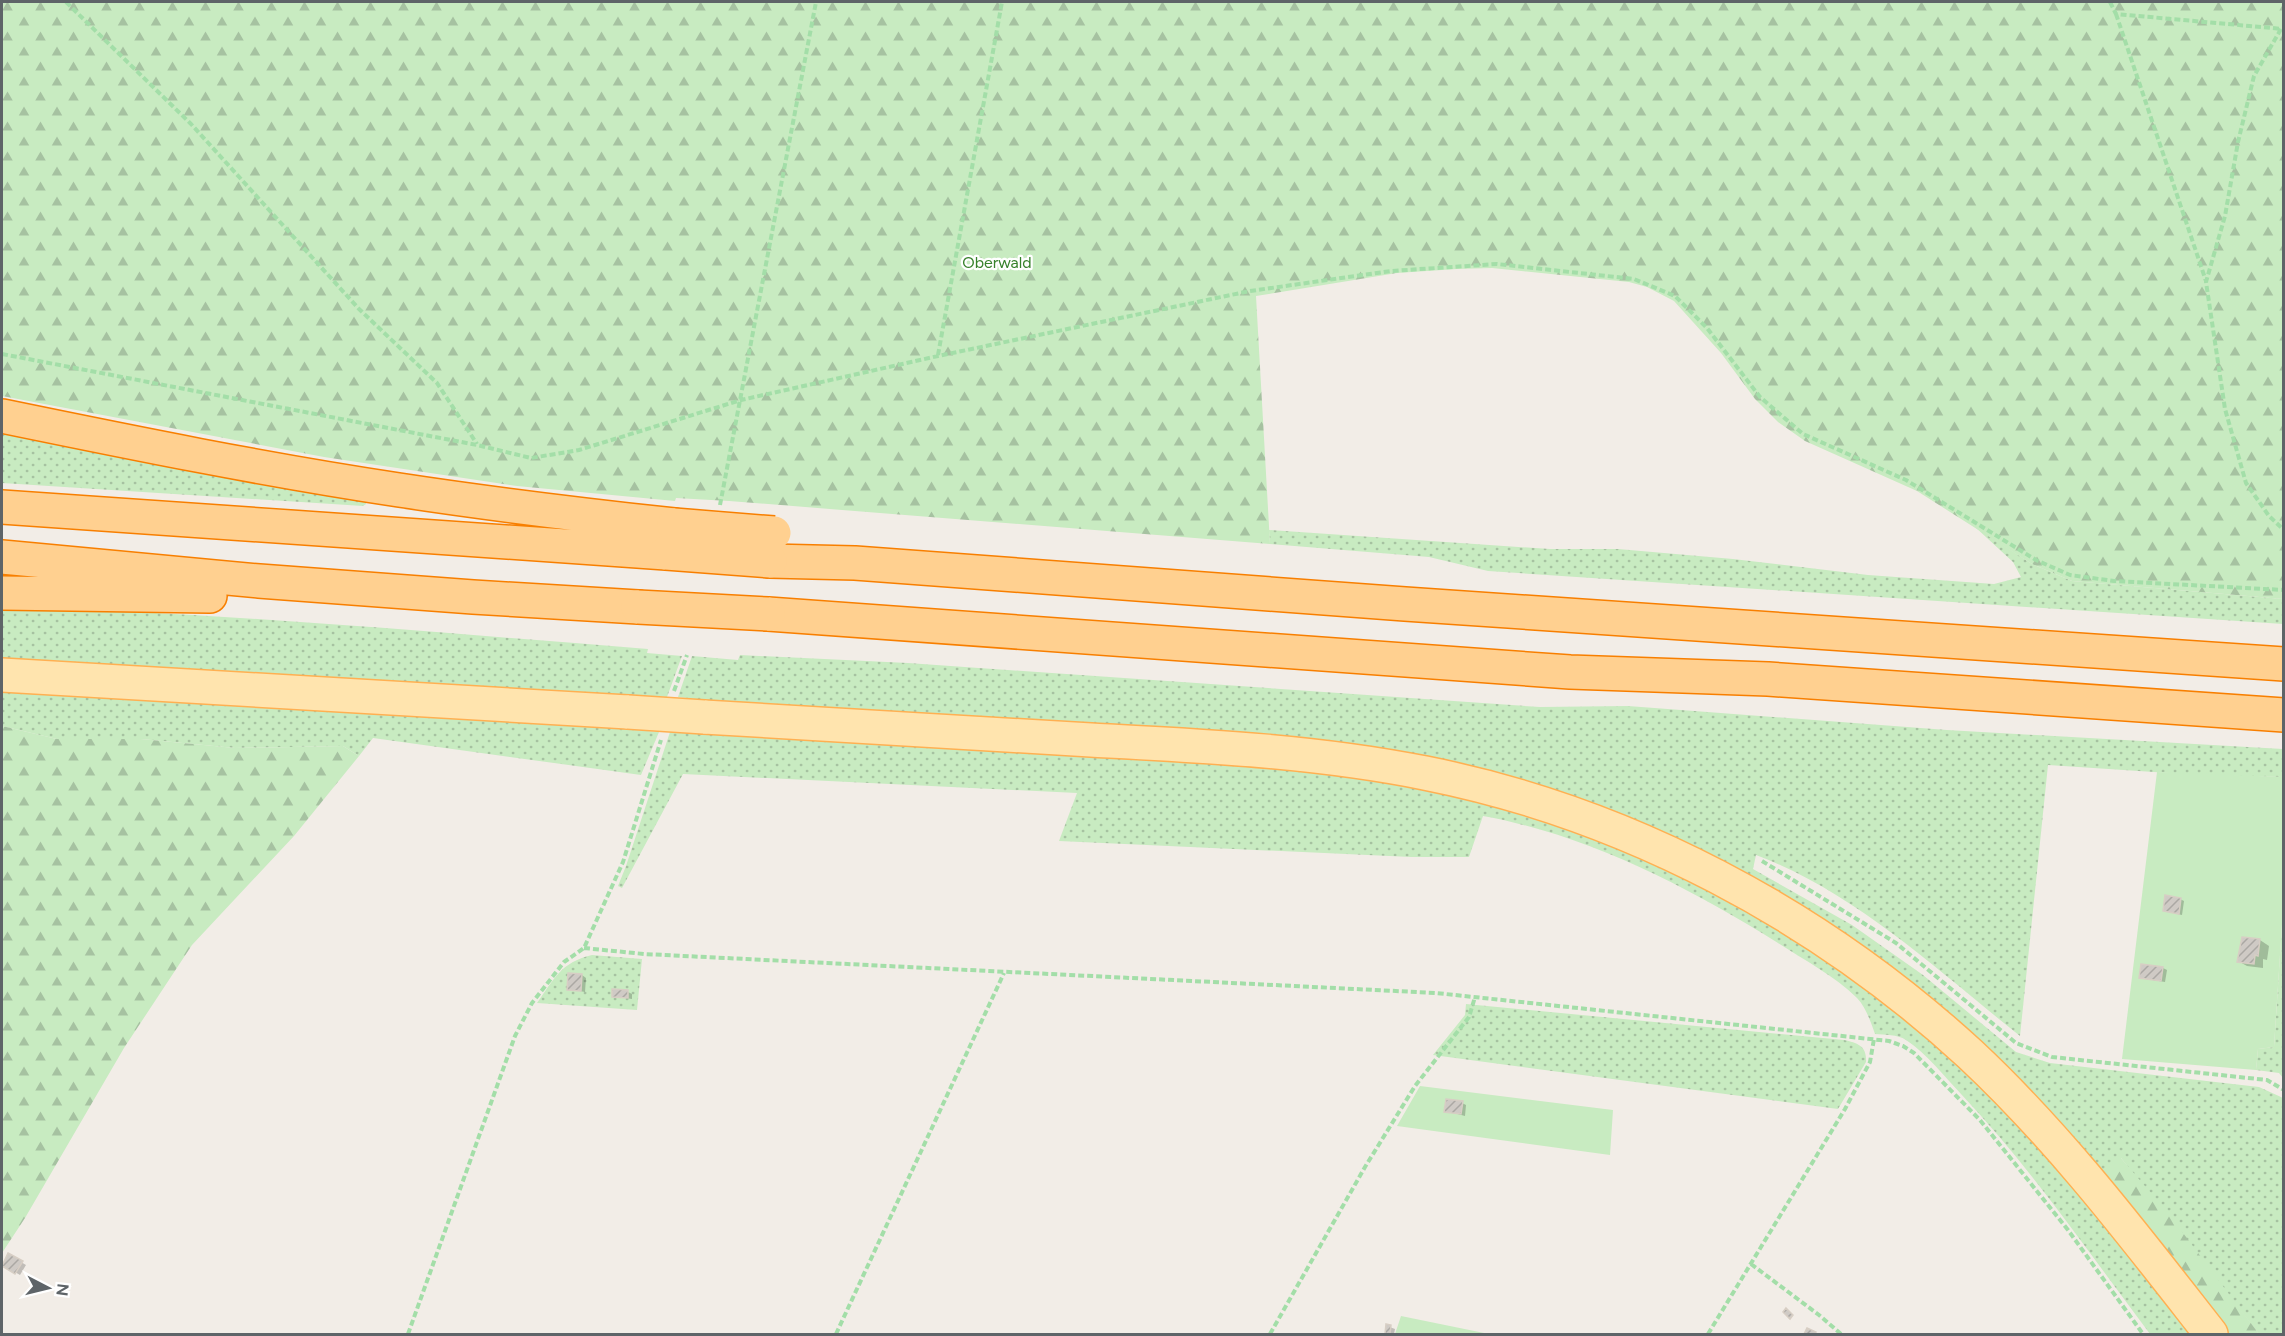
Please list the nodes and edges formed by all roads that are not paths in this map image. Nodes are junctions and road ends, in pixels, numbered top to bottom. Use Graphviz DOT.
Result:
graph roads {
  1 [pos="2,416"];
  2 [pos="2,507"];
  3 [pos="670,539"];
  4 [pos="2,557"];
  5 [pos="259,581"];
  6 [pos="2,593"];
  7 [pos="2283,663"];
  8 [pos="2,675"];
  9 [pos="2283,715"];
  10 [pos="2211,1335"];
  1 -- 3 [label="highway"];
  2 -- 3 [label="highway"];
  3 -- 7 [label="highway, bridge"];
  4 -- 5 [label="highway"];
  5 -- 6 [label="highway"];
  5 -- 9 [label="highway, bridge"];
  8 -- 10 [label="main road, bridge"];
}
